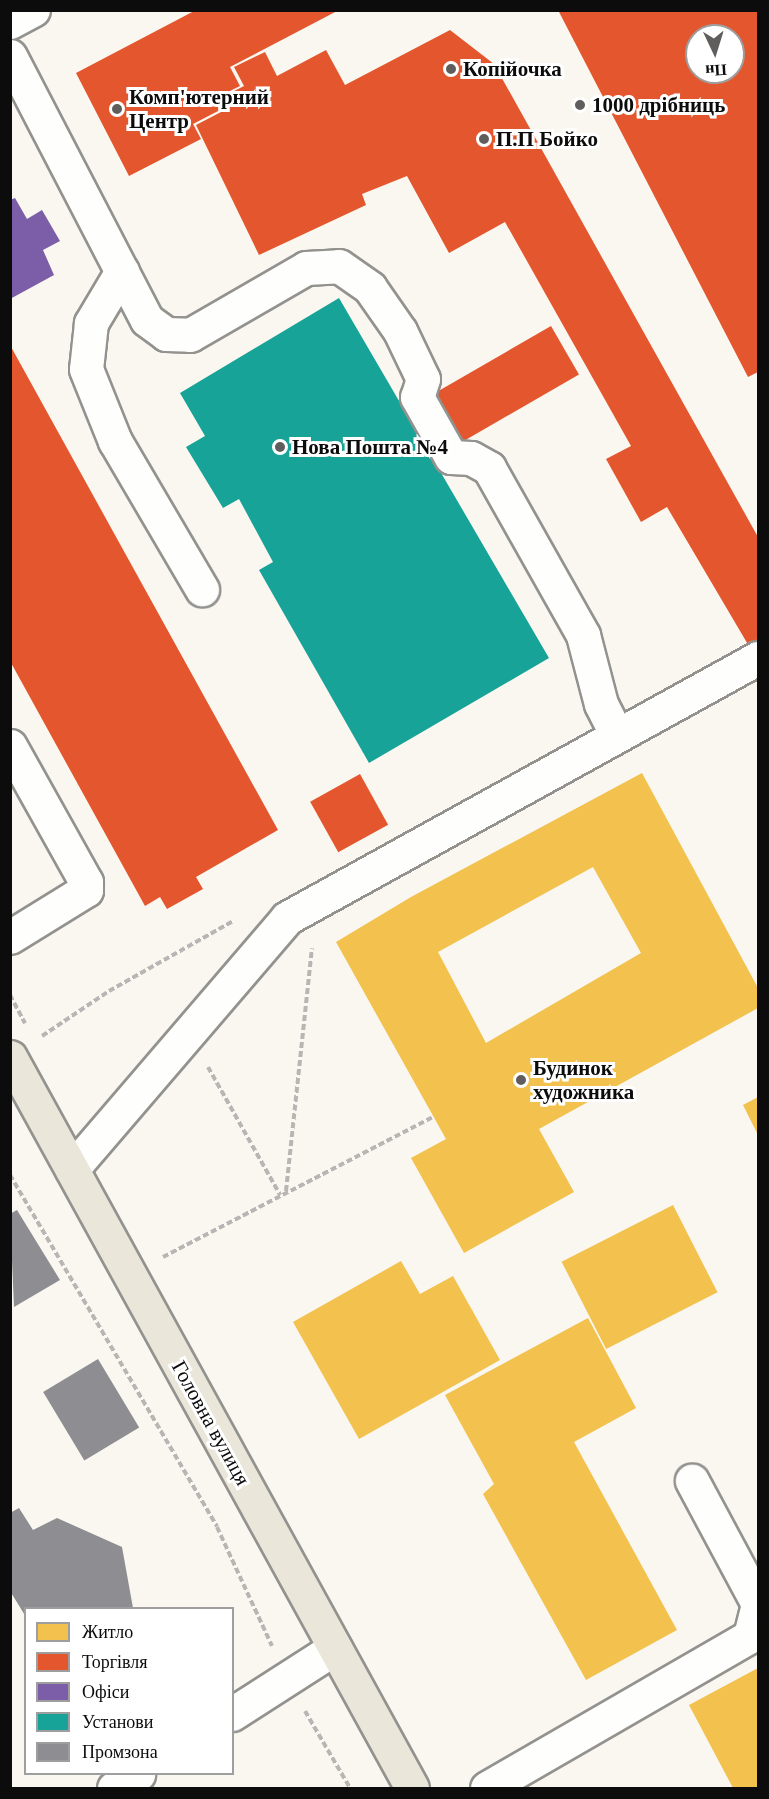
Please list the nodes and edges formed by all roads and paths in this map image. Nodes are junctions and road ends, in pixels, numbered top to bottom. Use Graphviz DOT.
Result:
graph roads {
  1 [pos="33,10"];
  2 [pos="10,22"];
  3 [pos="10,56"];
  4 [pos="122,271"];
  5 [pos="202,589"];
  6 [pos="759,658"];
  7 [pos="617,735"];
  8 [pos="10,746"];
  9 [pos="317,901"];
  10 [pos="10,937"];
  11 [pos="189,1033"];
  12 [pos="10,1057"];
  13 [pos="433,1117"];
  14 [pos="72,1169"];
  15 [pos="10,1175"];
  16 [pos="286,1192"];
  17 [pos="280,1195"];
  18 [pos="154,1262"];
  19 [pos="692,1481"];
  20 [pos="335,1648"];
  21 [pos="287,1679"];
  22 [pos="234,1713"];
  23 [pos="135,1775"];
  24 [pos="114,1788"];
  25 [pos="350,1788"];
  26 [pos="412,1788"];
  27 [pos="487,1788"];
  1 -- 2 [label="street"];
  3 -- 4 [label="street"];
  4 -- 5 [label="street"];
  4 -- 7 [label="street"];
  6 -- 7 [label="street"];
  7 -- 9 [label="street"];
  8 -- 10 [label="street"];
  9 -- 11 [label="street"];
  9 -- 16 [label="path"];
  11 -- 14 [label="street"];
  11 -- 17 [label="path"];
  12 -- 14 [label="main road, Головна вулиця"];
  13 -- 16 [label="path"];
  14 -- 20 [label="main road, Головна вулиця"];
  15 -- 21 [label="path"];
  16 -- 17 [label="path"];
  17 -- 18 [label="path"];
  19 -- 27 [label="street"];
  20 -- 21 [label="street"];
  20 -- 26 [label="main road, Головна вулиця"];
  21 -- 22 [label="street"];
  21 -- 25 [label="path"];
  23 -- 24 [label="street"];
}
